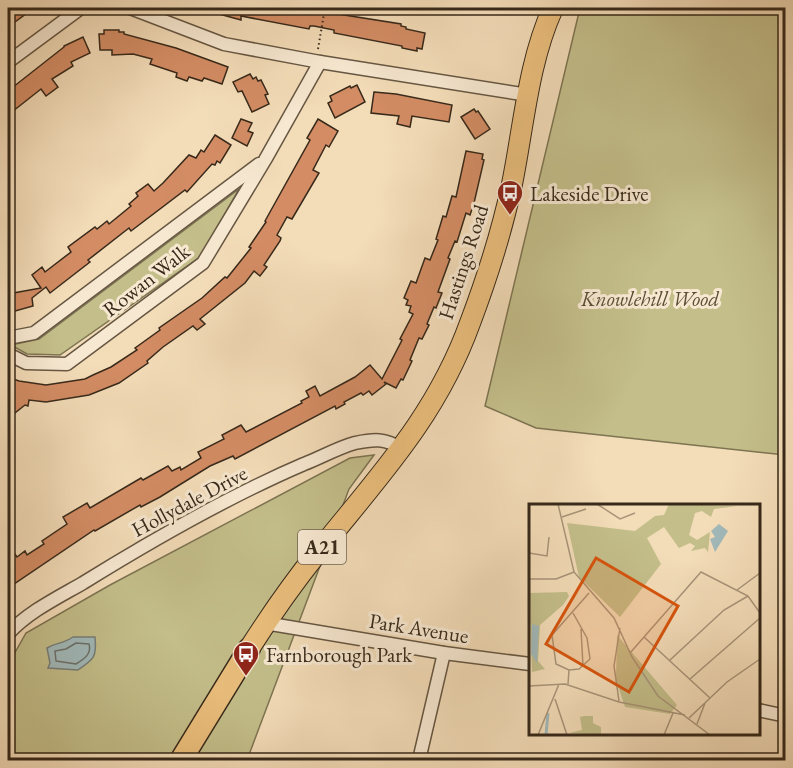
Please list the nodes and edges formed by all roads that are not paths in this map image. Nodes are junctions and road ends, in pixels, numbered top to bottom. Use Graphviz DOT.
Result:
graph roads {
  1 [pos="81,8"];
  2 [pos="130,8"];
  3 [pos="553,8"];
  4 [pos="317,61"];
  5 [pos="8,62"];
  6 [pos="528,95"];
  7 [pos="265,160"];
  8 [pos="8,338"];
  9 [pos="8,354"];
  10 [pos="402,449"];
  11 [pos="266,623"];
  12 [pos="8,634"];
  13 [pos="249,648"];
  14 [pos="444,653"];
  15 [pos="529,664"];
  16 [pos="760,710"];
  17 [pos="786,716"];
  18 [pos="181,760"];
  19 [pos="419,760"];
  1 -- 5 [label="street"];
  2 -- 4 [label="street"];
  3 -- 6 [label="main road, Hastings Road / A21"];
  4 -- 6 [label="street"];
  4 -- 7 [label="street, Rowan Walk"];
  6 -- 10 [label="main road, Hastings Road / A21"];
  7 -- 8 [label="street, Rowan Walk"];
  7 -- 9 [label="street, Rowan Walk"];
  10 -- 11 [label="main road, A21"];
  10 -- 12 [label="street, Hollydale Drive"];
  11 -- 13 [label="main road, A21"];
  11 -- 14 [label="street, Park Avenue"];
  13 -- 18 [label="highway, A21"];
  14 -- 15 [label="street, Park Avenue"];
  14 -- 19 [label="street"];
  16 -- 17 [label="street"];
}
